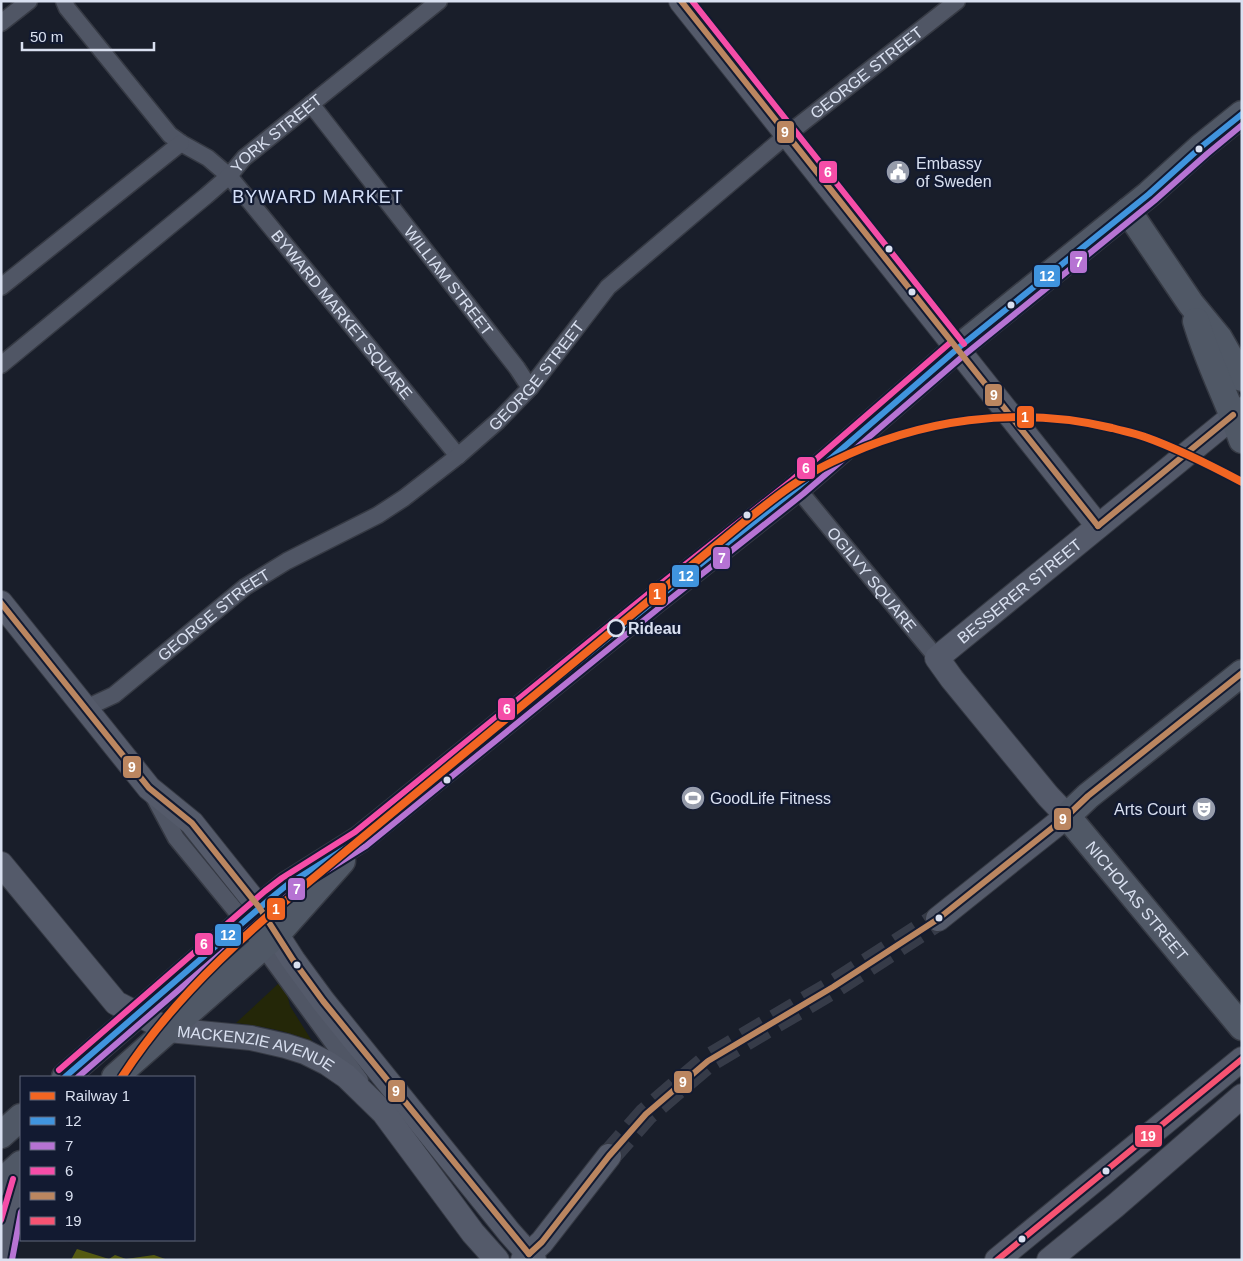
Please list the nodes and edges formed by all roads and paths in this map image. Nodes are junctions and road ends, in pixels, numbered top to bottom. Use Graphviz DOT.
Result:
graph roads {
  1 [pos="28,1"];
  2 [pos="64,1"];
  3 [pos="439,1"];
  4 [pos="682,1"];
  5 [pos="957,1"];
  6 [pos="1,23"];
  7 [pos="311,104"];
  8 [pos="1242,114"];
  9 [pos="788,134"];
  10 [pos="180,143"];
  11 [pos="229,176"];
  12 [pos="1128,210"];
  13 [pos="1,287"];
  14 [pos="1191,304"];
  15 [pos="957,349"];
  16 [pos="1,365"];
  17 [pos="1242,378"];
  18 [pos="530,388"];
  19 [pos="1238,412"];
  20 [pos="1242,440"];
  21 [pos="458,456"];
  22 [pos="806,499"];
  23 [pos="1098,526"];
  24 [pos="1,603"];
  25 [pos="937,658"];
  26 [pos="1242,673"];
  27 [pos="86,708"];
  28 [pos="1066,816"];
  29 [pos="360,839"];
  30 [pos="1,864"];
  31 [pos="252,914"];
  32 [pos="938,919"];
  33 [pos="270,940"];
  34 [pos="138,1014"];
  35 [pos="1242,1028"];
  36 [pos="168,1030"];
  37 [pos="1242,1059"];
  38 [pos="66,1076"];
  39 [pos="116,1076"];
  40 [pos="1242,1096"];
  41 [pos="384,1113"];
  42 [pos="20,1119"];
  43 [pos="1,1135"];
  44 [pos="609,1156"];
  45 [pos="20,1165"];
  46 [pos="1,1182"];
  47 [pos="20,1185"];
  48 [pos="529,1258"];
  49 [pos="3,1260"];
  50 [pos="496,1260"];
  51 [pos="997,1260"];
  52 [pos="1049,1260"];
  1 -- 6 [label="street"];
  2 -- 10 [label="street, BYWARD MARKET SQUARE"];
  3 -- 7 [label="street, YORK STREET"];
  4 -- 9 [label="main road"];
  5 -- 9 [label="street, GEORGE STREET"];
  7 -- 11 [label="street, YORK STREET"];
  7 -- 18 [label="street, WILLIAM STREET"];
  8 -- 12 [label="main road"];
  9 -- 15 [label="main road"];
  9 -- 18 [label="street, GEORGE STREET"];
  10 -- 11 [label="street, BYWARD MARKET SQUARE"];
  10 -- 13 [label="street"];
  11 -- 16 [label="street, YORK STREET"];
  11 -- 21 [label="street, BYWARD MARKET SQUARE"];
  12 -- 14 [label="main road"];
  12 -- 15 [label="main road"];
  14 -- 17 [label="main road"];
  14 -- 19 [label="main road"];
  15 -- 23 [label="main road"];
  15 -- 29 [label="main road"];
  18 -- 21 [label="street, GEORGE STREET"];
  19 -- 20 [label="main road"];
  19 -- 23 [label="main road, BESSERER STREET"];
  21 -- 27 [label="street, GEORGE STREET"];
  22 -- 25 [label="street, OGILVY SQUARE"];
  23 -- 25 [label="main road, BESSERER STREET"];
  24 -- 27 [label="main road"];
  25 -- 28 [label="main road, NICHOLAS STREET"];
  26 -- 28 [label="main road"];
  27 -- 31 [label="main road"];
  28 -- 32 [label="main road"];
  28 -- 35 [label="main road, NICHOLAS STREET"];
  29 -- 31 [label="main road"];
  29 -- 33 [label="main road"];
  30 -- 34 [label="main road, MACKENZIE AVENUE"];
  31 -- 33 [label="main road"];
  31 -- 34 [label="main road"];
  33 -- 36 [label="main road"];
  33 -- 41 [label="street"];
  33 -- 48 [label="main road"];
  34 -- 36 [label="main road, MACKENZIE AVENUE"];
  34 -- 38 [label="main road"];
  36 -- 39 [label="main road"];
  36 -- 41 [label="main road, MACKENZIE AVENUE"];
  37 -- 51 [label="main road"];
  40 -- 52 [label="main road"];
  41 -- 50 [label="main road, MACKENZIE AVENUE"];
  42 -- 43 [label="main road"];
  44 -- 48 [label="main road"];
  45 -- 46 [label="main road"];
  47 -- 49 [label="main road"];
}
